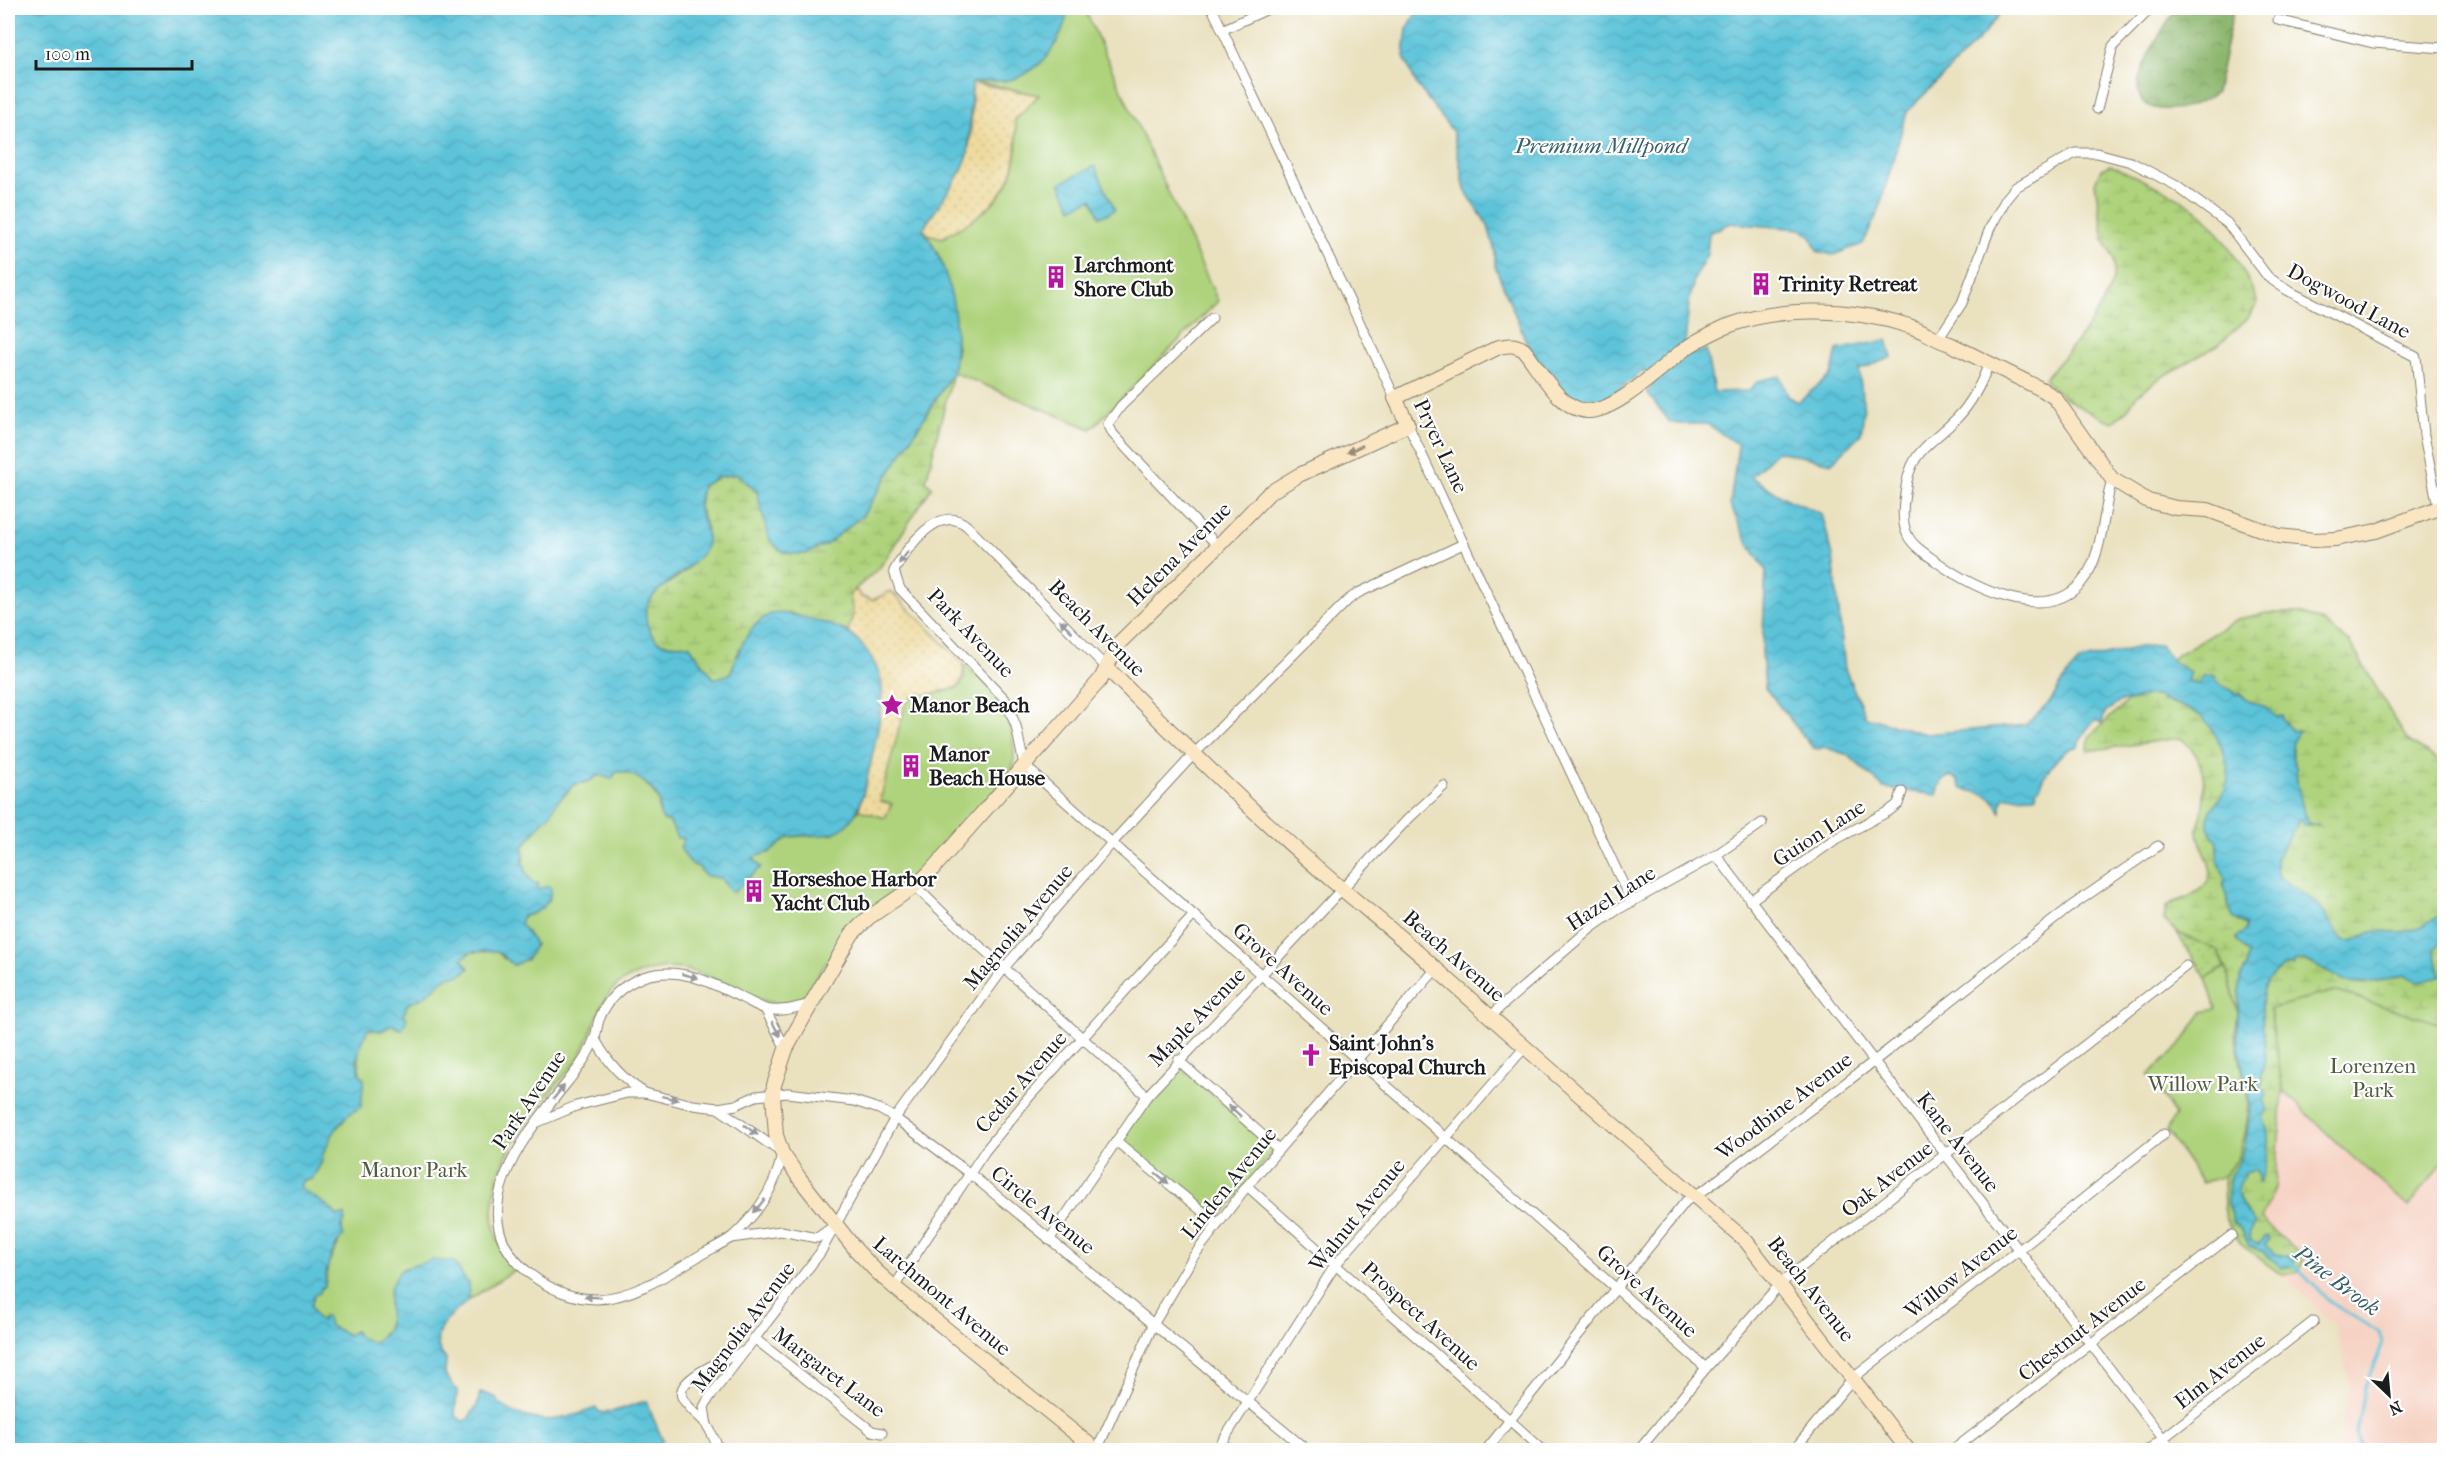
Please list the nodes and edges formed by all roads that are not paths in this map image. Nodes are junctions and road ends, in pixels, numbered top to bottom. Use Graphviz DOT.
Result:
graph roads {
  1 [pos="1212,8"];
  2 [pos="1270,8"];
  3 [pos="2151,8"];
  4 [pos="2278,20"];
  5 [pos="1222,30"];
  6 [pos="2445,48"];
  7 [pos="2097,109"];
  8 [pos="1212,318"];
  9 [pos="1937,341"];
  10 [pos="1989,363"];
  11 [pos="1395,398"];
  12 [pos="1408,425"];
  13 [pos="2112,479"];
  14 [pos="2445,505"];
  15 [pos="946,519"];
  16 [pos="1463,544"];
  17 [pos="1218,546"];
  18 [pos="1107,668"];
  19 [pos="1194,754"];
  20 [pos="1024,765"];
  21 [pos="1444,786"];
  22 [pos="1902,792"];
  23 [pos="1762,823"];
  24 [pos="1112,843"];
  25 [pos="2158,846"];
  26 [pos="1716,855"];
  27 [pos="915,886"];
  28 [pos="1342,890"];
  29 [pos="1750,901"];
  30 [pos="1632,903"];
  31 [pos="1194,915"];
  32 [pos="2186,966"];
  33 [pos="1004,968"];
  34 [pos="1436,969"];
  35 [pos="1262,975"];
  36 [pos="811,1004"];
  37 [pos="765,1009"];
  38 [pos="1491,1017"];
  39 [pos="1083,1038"];
  40 [pos="595,1039"];
  41 [pos="1525,1047"];
  42 [pos="786,1049"];
  43 [pos="1356,1058"];
  44 [pos="1178,1060"];
  45 [pos="1873,1062"];
  46 [pos="645,1093"];
  47 [pos="773,1095"];
  48 [pos="1147,1096"];
  49 [pos="718,1108"];
  50 [pos="895,1118"];
  51 [pos="533,1125"];
  52 [pos="2164,1134"];
  53 [pos="1446,1137"];
  54 [pos="1116,1141"];
  55 [pos="1278,1149"];
  56 [pos="782,1153"];
  57 [pos="1947,1155"];
  58 [pos="969,1173"];
  59 [pos="1247,1185"];
  60 [pos="1695,1196"];
  61 [pos="1218,1224"];
  62 [pos="836,1225"];
  63 [pos="2232,1235"];
  64 [pos="731,1238"];
  65 [pos="1049,1240"];
  66 [pos="2019,1250"];
  67 [pos="1336,1264"];
  68 [pos="1781,1283"];
  69 [pos="894,1287"];
  70 [pos="1618,1288"];
  71 [pos="2314,1321"];
  72 [pos="1153,1325"];
  73 [pos="754,1338"];
  74 [pos="2091,1345"];
  75 [pos="744,1351"];
  76 [pos="1706,1368"];
  77 [pos="1853,1378"];
  78 [pos="1248,1403"];
  79 [pos="1511,1420"];
  80 [pos="707,1425"];
  81 [pos="882,1433"];
  82 [pos="2163,1438"];
  83 [pos="720,1450"];
  84 [pos="1097,1450"];
  85 [pos="1217,1450"];
  86 [pos="1307,1450"];
  87 [pos="1486,1450"];
  88 [pos="1543,1450"];
  89 [pos="1640,1450"];
  90 [pos="1794,1450"];
  91 [pos="1908,1450"];
  92 [pos="1953,1450"];
  93 [pos="2148,1450"];
  94 [pos="2172,1450"];
  1 -- 5 [label="street, Pryer Lane"];
  2 -- 5 [label="street"];
  3 -- 7 [label="street"];
  4 -- 6 [label="street"];
  5 -- 11 [label="street, Pryer Lane"];
  8 -- 17 [label="street"];
  9 -- 10 [label="street"];
  9 -- 11 [label="street"];
  9 -- 14 [label="street, Dogwood Lane"];
  10 -- 13 [label="street"];
  10 -- 13 [label="street"];
  11 -- 12 [label="street, Pryer Lane"];
  12 -- 16 [label="street, Pryer Lane"];
  12 -- 17 [label="street, Helena Avenue, one-way"];
  13 -- 14 [label="street"];
  18 -- 15 [label="street, Beach Avenue, one-way"];
  15 -- 20 [label="street, Park Avenue, one-way"];
  16 -- 19 [label="street, Magnolia Avenue"];
  16 -- 30 [label="street, Pryer Lane"];
  17 -- 18 [label="street, Helena Avenue"];
  18 -- 19 [label="street, Beach Avenue"];
  18 -- 20 [label="street, Helena Avenue"];
  19 -- 24 [label="street, Magnolia Avenue"];
  19 -- 28 [label="street, Beach Avenue"];
  20 -- 24 [label="street, Grove Avenue"];
  20 -- 27 [label="street, Park Avenue"];
  21 -- 28 [label="street, Maple Avenue"];
  22 -- 29 [label="street, Guion Lane"];
  23 -- 26 [label="street, Hazel Lane"];
  24 -- 31 [label="street, Grove Avenue"];
  24 -- 33 [label="street, Magnolia Avenue"];
  25 -- 45 [label="street, Woodbine Avenue"];
  26 -- 29 [label="street, Kane Avenue"];
  26 -- 30 [label="street, Hazel Lane"];
  27 -- 33 [label="street"];
  27 -- 36 [label="street, Park Avenue"];
  28 -- 34 [label="street, Beach Avenue"];
  28 -- 35 [label="street, Maple Avenue"];
  29 -- 45 [label="street, Kane Avenue"];
  30 -- 38 [label="street, Hazel Lane"];
  31 -- 35 [label="street, Grove Avenue"];
  31 -- 39 [label="street, Cedar Avenue"];
  32 -- 57 [label="street, Oak Avenue"];
  33 -- 39 [label="street"];
  33 -- 50 [label="street, Magnolia Avenue"];
  34 -- 38 [label="street, Beach Avenue"];
  34 -- 43 [label="street, Linden Avenue"];
  35 -- 43 [label="street, Grove Avenue"];
  35 -- 44 [label="street, Maple Avenue"];
  36 -- 37 [label="street, Park Avenue"];
  36 -- 42 [label="street, Park Avenue"];
  40 -- 37 [label="street, Park Avenue, one-way"];
  37 -- 42 [label="street, one-way"];
  38 -- 41 [label="street, Beach Avenue"];
  39 -- 48 [label="street"];
  39 -- 58 [label="street, Cedar Avenue"];
  40 -- 46 [label="street, Circle Avenue"];
  51 -- 40 [label="street, Park Avenue, one-way"];
  41 -- 53 [label="street, Walnut Avenue"];
  41 -- 60 [label="street, Beach Avenue"];
  42 -- 47 [label="street, Park Avenue"];
  43 -- 53 [label="street, Grove Avenue"];
  43 -- 55 [label="street, Linden Avenue"];
  44 -- 48 [label="street, Maple Avenue"];
  55 -- 44 [label="street, one-way"];
  45 -- 57 [label="street, Kane Avenue"];
  45 -- 60 [label="street, Woodbine Avenue"];
  46 -- 49 [label="street, Circle Avenue, one-way"];
  46 -- 51 [label="street, Circle Avenue"];
  47 -- 49 [label="street, Circle Avenue"];
  47 -- 50 [label="street, Circle Avenue"];
  47 -- 56 [label="street, Park Avenue"];
  48 -- 54 [label="street, Maple Avenue"];
  49 -- 56 [label="street, Circle Avenue, one-way"];
  50 -- 58 [label="street, Circle Avenue"];
  50 -- 62 [label="street, Magnolia Avenue"];
  64 -- 51 [label="street, Park Avenue, one-way"];
  52 -- 66 [label="street, Willow Avenue"];
  53 -- 67 [label="street, Walnut Avenue"];
  53 -- 70 [label="street, Grove Avenue"];
  54 -- 61 [label="street, one-way"];
  54 -- 65 [label="street, Maple Avenue"];
  55 -- 59 [label="street, Linden Avenue"];
  56 -- 62 [label="street, Larchmont Avenue"];
  56 -- 64 [label="street, Park Avenue, one-way"];
  57 -- 66 [label="street, Kane Avenue"];
  57 -- 68 [label="street, Oak Avenue"];
  58 -- 65 [label="street, Circle Avenue"];
  58 -- 69 [label="street, Cedar Avenue"];
  59 -- 61 [label="street, Linden Avenue"];
  59 -- 67 [label="street, Prospect Avenue"];
  60 -- 68 [label="street, Beach Avenue"];
  60 -- 70 [label="street, Woodbine Avenue"];
  61 -- 72 [label="street, Linden Avenue"];
  62 -- 64 [label="street, Park Avenue"];
  62 -- 69 [label="street, Larchmont Avenue"];
  62 -- 73 [label="street, Magnolia Avenue"];
  63 -- 74 [label="street, Chestnut Avenue"];
  65 -- 72 [label="street, Circle Avenue"];
  66 -- 74 [label="street, Kane Avenue"];
  66 -- 77 [label="street, Willow Avenue"];
  67 -- 78 [label="street, Walnut Avenue"];
  67 -- 79 [label="street, Prospect Avenue"];
  68 -- 76 [label="street, Oak Avenue"];
  68 -- 77 [label="street, Beach Avenue"];
  69 -- 84 [label="street, Larchmont Avenue"];
  70 -- 76 [label="street, Grove Avenue"];
  70 -- 79 [label="street, Woodbine Avenue"];
  71 -- 82 [label="street, Elm Avenue"];
  72 -- 78 [label="street, Circle Avenue"];
  72 -- 84 [label="street, Linden Avenue"];
  73 -- 75 [label="street, Magnolia Avenue"];
  73 -- 81 [label="street, Margaret Lane"];
  74 -- 82 [label="street, Kane Avenue"];
  74 -- 92 [label="street, Chestnut Avenue"];
  75 -- 80 [label="street, Magnolia Avenue"];
  75 -- 80 [label="street"];
  76 -- 89 [label="street, Oak Avenue"];
  77 -- 90 [label="street, Willow Avenue"];
  77 -- 91 [label="street, Beach Avenue"];
  78 -- 85 [label="street, Walnut Avenue"];
  78 -- 86 [label="street, Circle Avenue"];
  79 -- 87 [label="street, Woodbine Avenue"];
  79 -- 88 [label="street, Prospect Avenue"];
  80 -- 83 [label="street"];
  82 -- 93 [label="street, Elm Avenue"];
  82 -- 94 [label="street, Kane Avenue"];
}
